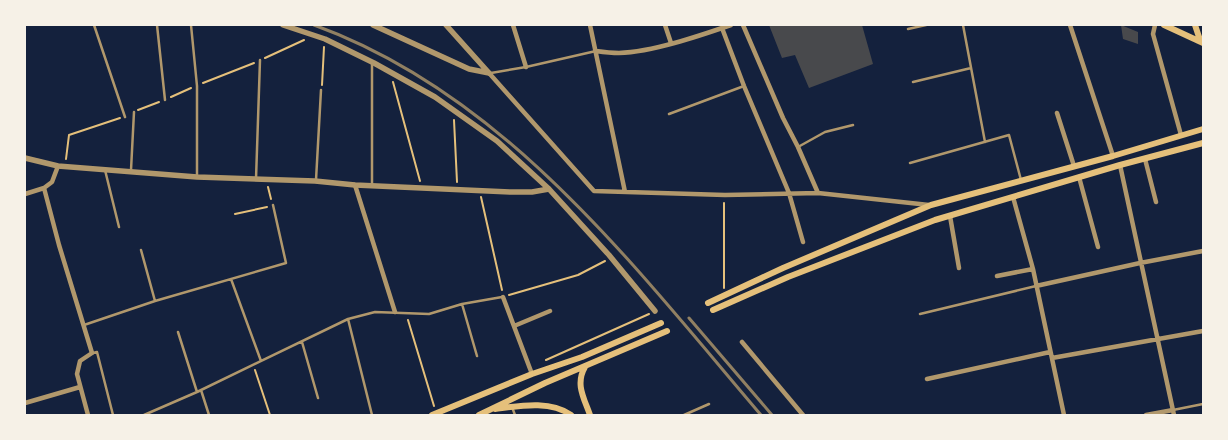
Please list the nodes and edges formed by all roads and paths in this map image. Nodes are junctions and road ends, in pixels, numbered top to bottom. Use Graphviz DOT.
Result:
graph roads {
  1 [pos="94,25"];
  2 [pos="157,25"];
  3 [pos="191,25"];
  4 [pos="283,25"];
  5 [pos="373,25"];
  6 [pos="514,25"];
  7 [pos="590,25"];
  8 [pos="665,25"];
  9 [pos="731,25"];
  10 [pos="742,25"];
  11 [pos="926,25"];
  12 [pos="963,25"];
  13 [pos="1070,25"];
  14 [pos="1155,25"];
  15 [pos="1164,25"];
  16 [pos="1195,25"];
  17 [pos="447,26"];
  18 [pos="722,28"];
  19 [pos="908,29"];
  20 [pos="311,35"];
  21 [pos="325,39"];
  22 [pos="1203,42"];
  23 [pos="671,43"];
  24 [pos="596,51"];
  25 [pos="260,60"];
  26 [pos="372,63"];
  27 [pos="526,67"];
  28 [pos="971,68"];
  29 [pos="390,73"];
  30 [pos="489,73"];
  31 [pos="913,82"];
  32 [pos="197,86"];
  33 [pos="744,86"];
  34 [pos="321,90"];
  35 [pos="165,100"];
  36 [pos="454,110"];
  37 [pos="134,112"];
  38 [pos="1057,113"];
  39 [pos="669,114"];
  40 [pos="125,117"];
  41 [pos="854,125"];
  42 [pos="1203,129"];
  43 [pos="1181,135"];
  44 [pos="985,142"];
  45 [pos="1203,143"];
  46 [pos="798,147"];
  47 [pos="1112,156"];
  48 [pos="25,158"];
  49 [pos="1145,159"];
  50 [pos="910,163"];
  51 [pos="1120,165"];
  52 [pos="62,166"];
  53 [pos="1074,166"];
  54 [pos="105,169"];
  55 [pos="131,172"];
  56 [pos="197,177"];
  57 [pos="1079,177"];
  58 [pos="256,180"];
  59 [pos="267,180"];
  60 [pos="1021,180"];
  61 [pos="316,181"];
  62 [pos="355,185"];
  63 [pos="372,186"];
  64 [pos="44,188"];
  65 [pos="422,188"];
  66 [pos="549,189"];
  67 [pos="457,190"];
  68 [pos="480,191"];
  69 [pos="625,192"];
  70 [pos="789,193"];
  71 [pos="818,193"];
  72 [pos="25,194"];
  73 [pos="724,195"];
  74 [pos="1013,197"];
  75 [pos="1156,202"];
  76 [pos="273,205"];
  77 [pos="931,205"];
  78 [pos="235,214"];
  79 [pos="950,216"];
  80 [pos="119,227"];
  81 [pos="803,242"];
  82 [pos="1098,247"];
  83 [pos="141,250"];
  84 [pos="1203,251"];
  85 [pos="612,258"];
  86 [pos="1140,263"];
  87 [pos="959,268"];
  88 [pos="1033,269"];
  89 [pos="997,276"];
  90 [pos="231,279"];
  91 [pos="1036,286"];
  92 [pos="724,295"];
  93 [pos="503,297"];
  94 [pos="155,302"];
  95 [pos="708,303"];
  96 [pos="462,304"];
  97 [pos="713,310"];
  98 [pos="550,311"];
  99 [pos="655,311"];
  100 [pos="395,312"];
  101 [pos="406,314"];
  102 [pos="920,314"];
  103 [pos="348,319"];
  104 [pos="661,323"];
  105 [pos="84,325"];
  106 [pos="514,326"];
  107 [pos="668,331"];
  108 [pos="1203,331"];
  109 [pos="178,332"];
  110 [pos="1157,339"];
  111 [pos="302,342"];
  112 [pos="742,342"];
  113 [pos="1050,352"];
  114 [pos="92,354"];
  115 [pos="478,356"];
  116 [pos="1052,358"];
  117 [pos="261,362"];
  118 [pos="253,365"];
  119 [pos="585,367"];
  120 [pos="531,370"];
  121 [pos="927,378"];
  122 [pos="80,387"];
  123 [pos="201,390"];
  124 [pos="197,392"];
  125 [pos="318,398"];
  126 [pos="25,403"];
  127 [pos="709,404"];
  128 [pos="1203,404"];
  129 [pos="512,407"];
  130 [pos="489,409"];
  131 [pos="1174,412"];
  132 [pos="440,413"];
  133 [pos="88,415"];
  134 [pos="113,415"];
  135 [pos="145,415"];
  136 [pos="209,415"];
  137 [pos="270,415"];
  138 [pos="372,415"];
  139 [pos="479,415"];
  140 [pos="515,415"];
  141 [pos="571,415"];
  142 [pos="590,415"];
  143 [pos="684,415"];
  144 [pos="803,415"];
  145 [pos="1064,415"];
  146 [pos="1146,415"];
  1 -- 40 [label="lane"];
  2 -- 35 [label="lane"];
  3 -- 32 [label="lane"];
  4 -- 20 [label="street"];
  5 -- 30 [label="street"];
  6 -- 27 [label="street"];
  7 -- 24 [label="street"];
  8 -- 23 [label="street"];
  9 -- 18 [label="street"];
  10 -- 46 [label="street"];
  11 -- 19 [label="lane"];
  12 -- 28 [label="lane"];
  13 -- 47 [label="street"];
  14 -- 43 [label="street"];
  15 -- 22 [label="main road"];
  16 -- 22 [label="main road"];
  17 -- 30 [label="street"];
  18 -- 23 [label="street"];
  18 -- 33 [label="street"];
  20 -- 21 [label="street"];
  20 -- 25 [label="path"];
  21 -- 26 [label="street"];
  21 -- 34 [label="path"];
  23 -- 24 [label="street"];
  24 -- 27 [label="lane"];
  24 -- 69 [label="street"];
  25 -- 32 [label="path"];
  25 -- 58 [label="lane"];
  26 -- 29 [label="street"];
  26 -- 63 [label="lane"];
  27 -- 30 [label="lane"];
  28 -- 31 [label="lane"];
  28 -- 44 [label="lane"];
  29 -- 36 [label="street"];
  29 -- 65 [label="path"];
  30 -- 69 [label="street"];
  32 -- 35 [label="path"];
  32 -- 56 [label="lane"];
  33 -- 39 [label="lane"];
  33 -- 70 [label="street"];
  34 -- 61 [label="lane"];
  35 -- 37 [label="path"];
  36 -- 66 [label="street"];
  36 -- 67 [label="path"];
  37 -- 55 [label="lane"];
  38 -- 53 [label="street"];
  40 -- 52 [label="path"];
  41 -- 46 [label="lane"];
  42 -- 43 [label="main road"];
  43 -- 47 [label="main road"];
  44 -- 50 [label="lane"];
  44 -- 60 [label="lane"];
  45 -- 49 [label="main road"];
  46 -- 71 [label="street"];
  47 -- 53 [label="main road"];
  48 -- 52 [label="street"];
  49 -- 51 [label="main road"];
  49 -- 75 [label="street"];
  51 -- 57 [label="main road"];
  51 -- 86 [label="street"];
  52 -- 54 [label="street"];
  52 -- 64 [label="street"];
  53 -- 60 [label="main road"];
  54 -- 55 [label="street"];
  54 -- 80 [label="lane"];
  55 -- 56 [label="street"];
  56 -- 58 [label="street"];
  57 -- 74 [label="main road"];
  57 -- 82 [label="street"];
  58 -- 59 [label="street"];
  59 -- 61 [label="street"];
  59 -- 76 [label="path"];
  60 -- 77 [label="main road"];
  61 -- 62 [label="street"];
  62 -- 63 [label="street"];
  62 -- 100 [label="street"];
  63 -- 65 [label="street"];
  64 -- 72 [label="street"];
  64 -- 105 [label="street"];
  65 -- 67 [label="street"];
  66 -- 68 [label="street"];
  66 -- 85 [label="street"];
  67 -- 68 [label="street"];
  68 -- 93 [label="path"];
  69 -- 73 [label="street"];
  70 -- 71 [label="street"];
  70 -- 73 [label="street"];
  70 -- 81 [label="street"];
  71 -- 77 [label="street"];
  73 -- 92 [label="path"];
  74 -- 79 [label="main road"];
  74 -- 88 [label="street"];
  76 -- 78 [label="path"];
  76 -- 90 [label="lane"];
  77 -- 92 [label="main road"];
  79 -- 87 [label="street"];
  79 -- 97 [label="main road"];
  83 -- 94 [label="lane"];
  84 -- 86 [label="street"];
  85 -- 93 [label="path"];
  85 -- 99 [label="street"];
  86 -- 91 [label="street"];
  86 -- 110 [label="street"];
  88 -- 89 [label="street"];
  88 -- 91 [label="street"];
  90 -- 94 [label="lane"];
  90 -- 117 [label="lane"];
  91 -- 102 [label="lane"];
  91 -- 113 [label="street"];
  92 -- 95 [label="main road"];
  93 -- 96 [label="lane"];
  93 -- 106 [label="street"];
  94 -- 105 [label="lane"];
  96 -- 101 [label="lane"];
  96 -- 115 [label="lane"];
  98 -- 106 [label="street"];
  99 -- 120 [label="path"];
  100 -- 101 [label="lane"];
  100 -- 103 [label="lane"];
  101 -- 132 [label="path"];
  103 -- 111 [label="lane"];
  103 -- 138 [label="lane"];
  104 -- 120 [label="main road"];
  105 -- 114 [label="street"];
  106 -- 120 [label="street"];
  107 -- 119 [label="main road"];
  108 -- 110 [label="street"];
  109 -- 124 [label="lane"];
  110 -- 116 [label="street"];
  110 -- 131 [label="street"];
  111 -- 117 [label="lane"];
  111 -- 125 [label="lane"];
  112 -- 144 [label="street"];
  113 -- 116 [label="street"];
  113 -- 121 [label="street"];
  114 -- 122 [label="street"];
  114 -- 134 [label="lane"];
  116 -- 145 [label="street"];
  117 -- 118 [label="lane"];
  118 -- 123 [label="lane"];
  118 -- 137 [label="path"];
  119 -- 130 [label="main road"];
  119 -- 142 [label="main road"];
  120 -- 132 [label="main road"];
  122 -- 126 [label="street"];
  122 -- 133 [label="street"];
  123 -- 124 [label="lane"];
  123 -- 136 [label="lane"];
  124 -- 135 [label="lane"];
  127 -- 143 [label="lane"];
  128 -- 131 [label="lane"];
  129 -- 130 [label="main road"];
  129 -- 140 [label="lane"];
  129 -- 141 [label="main road"];
  130 -- 139 [label="main road"];
  131 -- 146 [label="street"];
}
